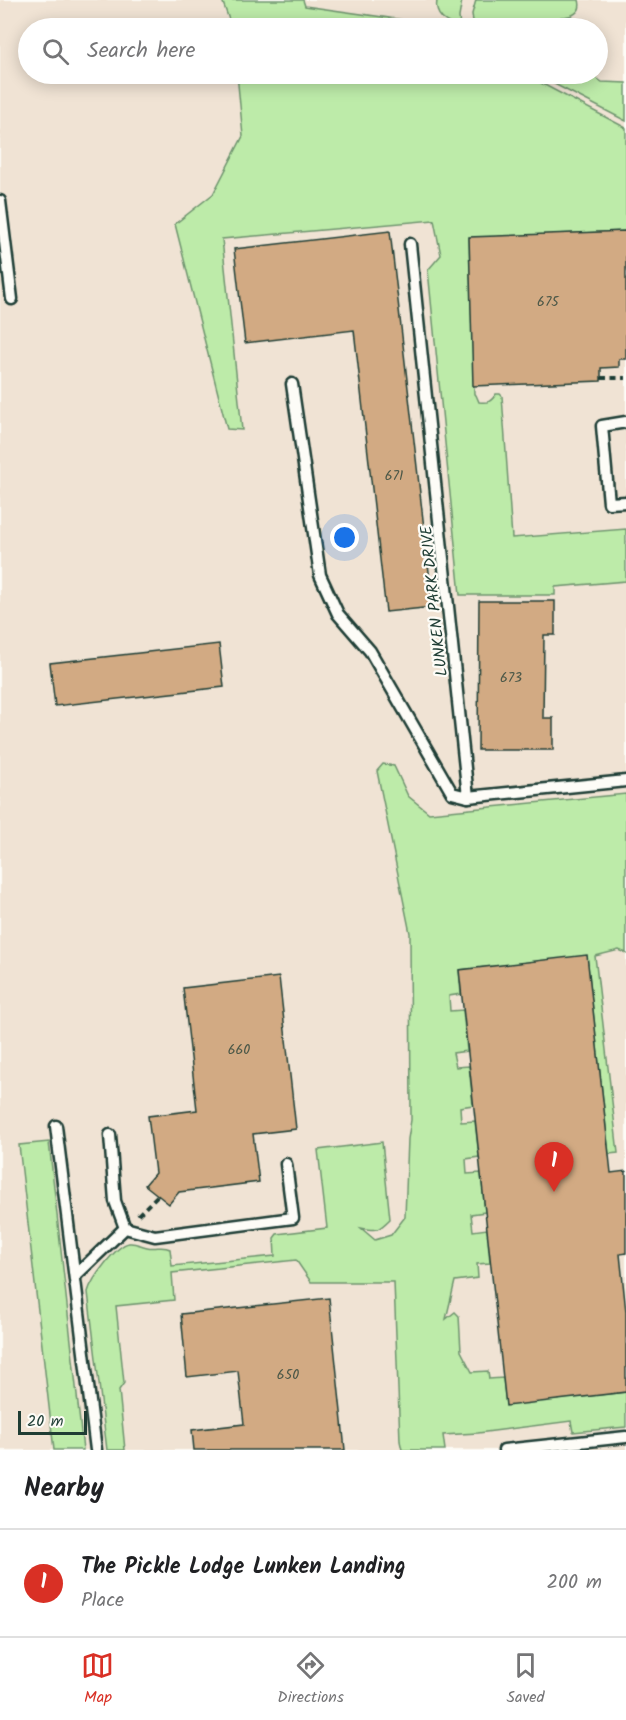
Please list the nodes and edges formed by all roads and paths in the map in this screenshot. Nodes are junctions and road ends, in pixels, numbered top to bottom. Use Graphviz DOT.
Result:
graph roads {
  1 [pos="0,201"];
  2 [pos="410,244"];
  3 [pos="12,299"];
  4 [pos="601,378"];
  5 [pos="626,378"];
  6 [pos="292,384"];
  7 [pos="626,422"];
  8 [pos="626,501"];
  9 [pos="626,781"];
  10 [pos="468,797"];
  11 [pos="56,1126"];
  12 [pos="110,1135"];
  13 [pos="286,1164"];
  14 [pos="158,1195"];
  15 [pos="125,1228"];
  16 [pos="75,1276"];
  17 [pos="626,1437"];
  18 [pos="96,1450"];
  19 [pos="504,1450"];
  1 -- 3 [label="lane"];
  2 -- 10 [label="lane, LUNKEN PARK DRIVE"];
  4 -- 5 [label="path"];
  6 -- 10 [label="lane"];
  7 -- 8 [label="lane"];
  9 -- 10 [label="lane"];
  11 -- 16 [label="lane"];
  12 -- 15 [label="lane"];
  13 -- 15 [label="lane"];
  14 -- 15 [label="path"];
  15 -- 16 [label="lane"];
  16 -- 18 [label="lane"];
  17 -- 19 [label="lane"];
}
